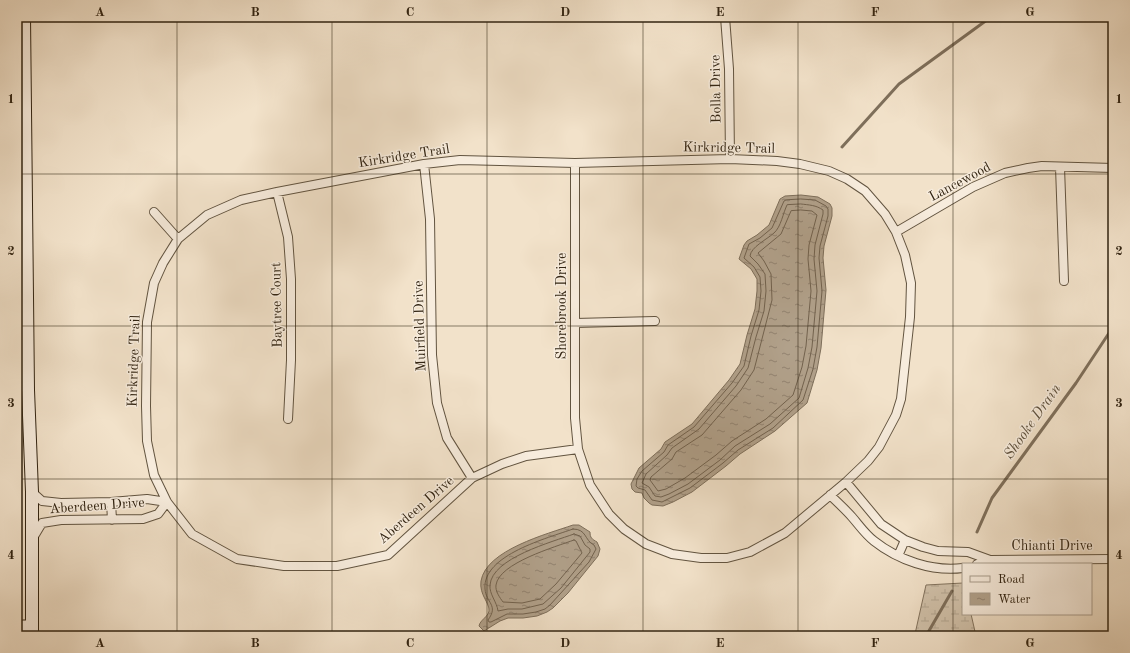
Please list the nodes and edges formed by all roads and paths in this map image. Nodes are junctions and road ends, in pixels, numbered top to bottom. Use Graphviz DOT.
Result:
graph roads {
  1 [pos="24,17"];
  2 [pos="583,17"];
  3 [pos="620,17"];
  4 [pos="643,17"];
  5 [pos="726,17"];
  6 [pos="21,118"];
  7 [pos="730,160"];
  8 [pos="575,163"];
  9 [pos="424,164"];
  10 [pos="1060,167"];
  11 [pos="1113,168"];
  12 [pos="277,192"];
  13 [pos="154,212"];
  14 [pos="896,232"];
  15 [pos="178,239"];
  16 [pos="1064,281"];
  17 [pos="655,321"];
  18 [pos="575,323"];
  19 [pos="23,391"];
  20 [pos="288,420"];
  21 [pos="578,449"];
  22 [pos="472,478"];
  23 [pos="846,482"];
  24 [pos="32,492"];
  25 [pos="830,495"];
  26 [pos="111,502"];
  27 [pos="167,502"];
  28 [pos="112,520"];
  29 [pos="32,540"];
  30 [pos="905,540"];
  31 [pos="898,556"];
  32 [pos="1113,558"];
  33 [pos="990,560"];
  34 [pos="980,563"];
  35 [pos="962,568"];
  36 [pos="17,627"];
  37 [pos="32,631"];
  1 -- 6 [label="main road"];
  2 -- 3 [label="street"];
  3 -- 4 [label="street"];
  5 -- 7 [label="street, Bolla Drive"];
  6 -- 19 [label="main road"];
  7 -- 8 [label="street, Kirkridge Trail"];
  7 -- 14 [label="street, Kirkridge Trail"];
  8 -- 9 [label="street, Kirkridge Trail"];
  8 -- 18 [label="street, Shorebrook Drive"];
  9 -- 12 [label="street, Kirkridge Trail"];
  9 -- 22 [label="street, Muirfield Drive"];
  10 -- 11 [label="street, Lancewood"];
  10 -- 14 [label="street, Lancewood"];
  10 -- 16 [label="street"];
  12 -- 15 [label="street, Kirkridge Trail"];
  12 -- 20 [label="street, Baytree Court"];
  13 -- 15 [label="street"];
  14 -- 23 [label="street, Kirkridge Trail"];
  15 -- 27 [label="street, Kirkridge Trail"];
  17 -- 18 [label="street"];
  18 -- 21 [label="street, Shorebrook Drive"];
  19 -- 24 [label="main road"];
  21 -- 22 [label="street, Aberdeen Drive"];
  21 -- 25 [label="street, Shorebrook Drive"];
  22 -- 27 [label="street, Aberdeen Drive"];
  23 -- 25 [label="street, Kirkridge Trail"];
  23 -- 30 [label="street, Chianti Drive"];
  24 -- 26 [label="street, Aberdeen Drive"];
  24 -- 29 [label="main road"];
  25 -- 31 [label="street"];
  26 -- 27 [label="street, Aberdeen Drive"];
  26 -- 28 [label="street"];
  27 -- 28 [label="street, Aberdeen Drive"];
  28 -- 29 [label="street, Aberdeen Drive"];
  29 -- 37 [label="main road"];
  30 -- 31 [label="street"];
  30 -- 33 [label="street, Chianti Drive"];
  31 -- 35 [label="street"];
  32 -- 33 [label="street, Chianti Drive"];
  33 -- 34 [label="street, Chianti Drive"];
  36 -- 37 [label="main road"];
}
